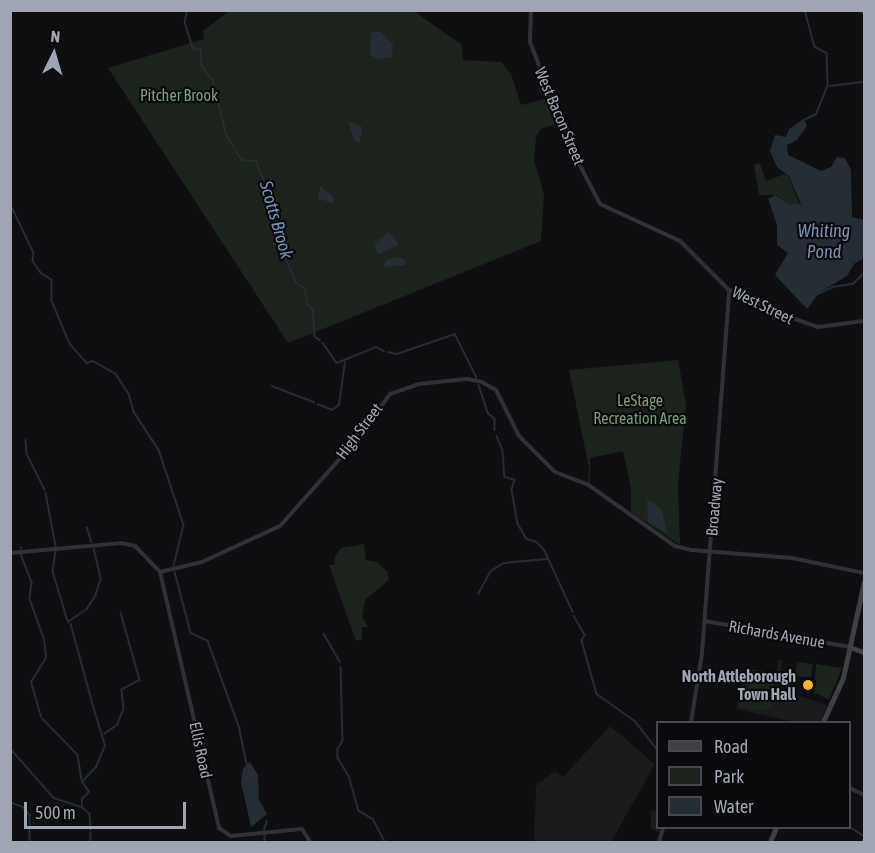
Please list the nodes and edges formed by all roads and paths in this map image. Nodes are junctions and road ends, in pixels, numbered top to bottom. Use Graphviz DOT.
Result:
graph roads {
  1 [pos="531,10"];
  2 [pos="614,210"];
  3 [pos="729,290"];
  4 [pos="864,321"];
  5 [pos="710,551"];
  6 [pos="10,553"];
  7 [pos="160,572"];
  8 [pos="864,573"];
  9 [pos="864,582"];
  10 [pos="705,621"];
  11 [pos="850,647"];
  12 [pos="864,652"];
  13 [pos="692,721"];
  14 [pos="824,721"];
  15 [pos="776,829"];
  16 [pos="310,843"];
  17 [pos="770,843"];
  1 -- 2 [label="street, West Bacon Street"];
  2 -- 3 [label="street, West Street"];
  3 -- 4 [label="street, West Street"];
  3 -- 5 [label="street, Broadway"];
  5 -- 7 [label="street, High Street"];
  5 -- 8 [label="street, High Street"];
  5 -- 10 [label="street, Broadway"];
  6 -- 7 [label="street"];
  7 -- 16 [label="street, Ellis Road"];
  9 -- 11 [label="main road"];
  10 -- 11 [label="street, Richards Avenue"];
  10 -- 13 [label="street, Broadway"];
  11 -- 12 [label="main road"];
  11 -- 14 [label="main road"];
  15 -- 17 [label="main road"];
}
